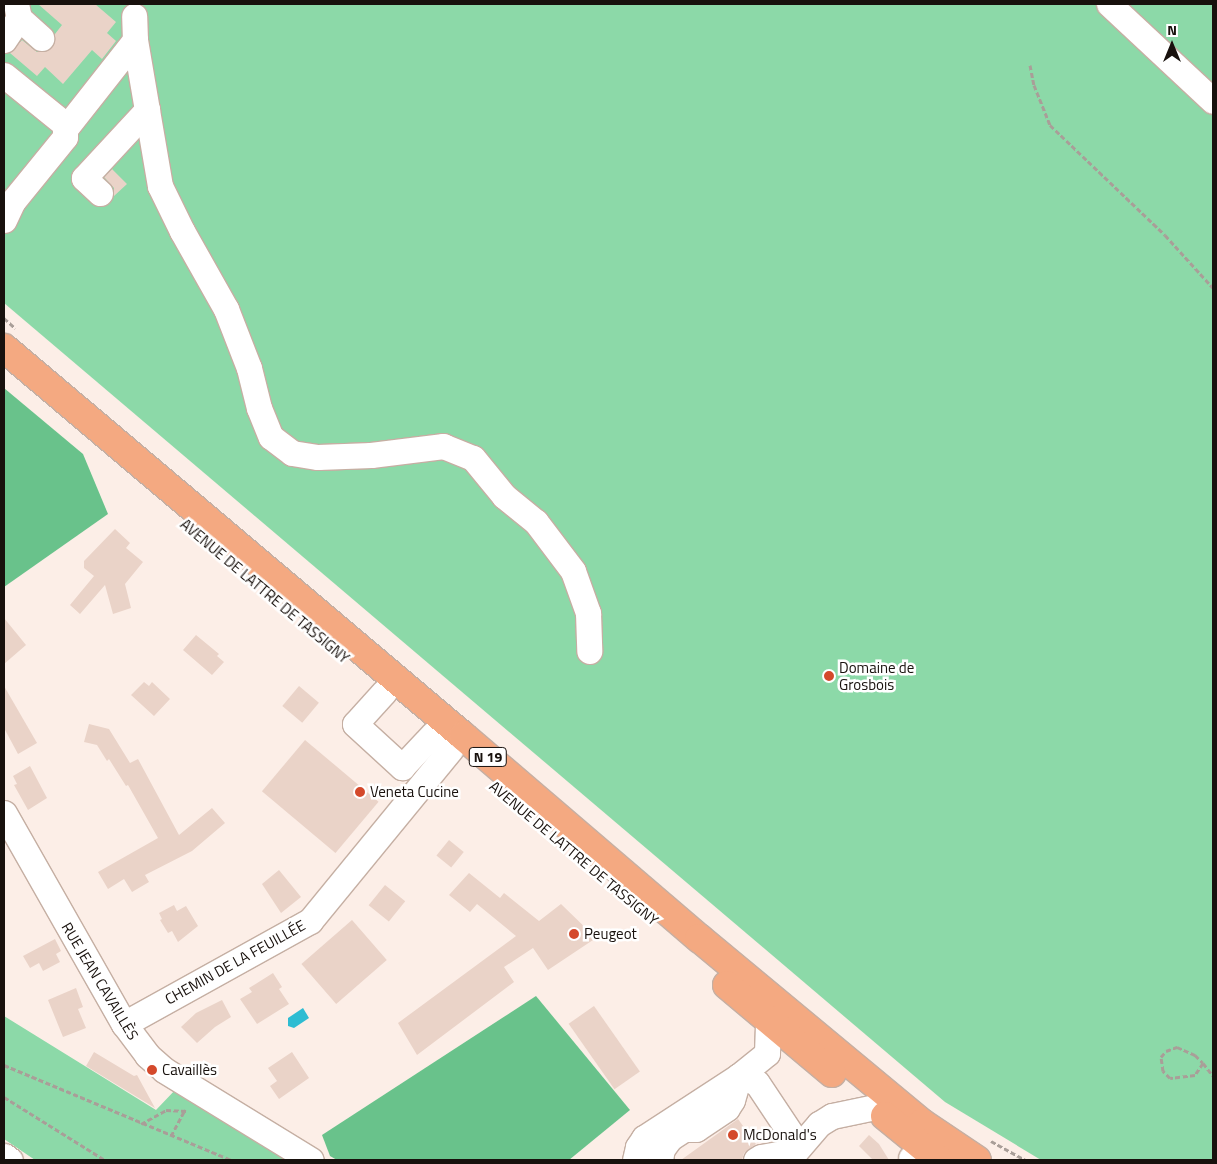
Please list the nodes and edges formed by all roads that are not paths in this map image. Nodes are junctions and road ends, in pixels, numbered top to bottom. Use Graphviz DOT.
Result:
graph roads {
  1 [pos="1109,4"];
  2 [pos="132,8"];
  3 [pos="18,11"];
  4 [pos="41,38"];
  5 [pos="4,40"];
  6 [pos="135,40"];
  7 [pos="4,75"];
  8 [pos="1213,101"];
  9 [pos="147,110"];
  10 [pos="67,126"];
  11 [pos="100,193"];
  12 [pos="4,220"];
  13 [pos="4,348"];
  14 [pos="4,370"];
  15 [pos="589,651"];
  16 [pos="384,692"];
  17 [pos="442,741"];
  18 [pos="4,813"];
  19 [pos="768,1021"];
  20 [pos="124,1024"];
  21 [pos="739,1076"];
  22 [pos="874,1107"];
  23 [pos="794,1152"];
  24 [pos="661,1155"];
  25 [pos="4,1156"];
  26 [pos="10,1160"];
  27 [pos="311,1160"];
  28 [pos="635,1160"];
  29 [pos="756,1160"];
  30 [pos="939,1160"];
  31 [pos="977,1160"];
  1 -- 8 [label="street"];
  2 -- 6 [label="street"];
  3 -- 4 [label="street"];
  3 -- 5 [label="street"];
  6 -- 9 [label="street"];
  6 -- 10 [label="street"];
  7 -- 10 [label="street"];
  9 -- 11 [label="street"];
  9 -- 15 [label="street"];
  10 -- 12 [label="street"];
  13 -- 31 [label="main road, N 19"];
  14 -- 16 [label="main road, AVENUE DE LATTRE DE TASSIGNY / N 19"];
  16 -- 17 [label="main road, AVENUE DE LATTRE DE TASSIGNY / N 19"];
  16 -- 17 [label="street"];
  17 -- 19 [label="main road, AVENUE DE LATTRE DE TASSIGNY / N 19"];
  17 -- 20 [label="street, CHEMIN DE LA FEUILLÉE"];
  18 -- 20 [label="street, RUE JEAN CAVAILLÈS"];
  19 -- 21 [label="street"];
  19 -- 22 [label="main road, AVENUE DE LATTRE DE TASSIGNY / N 19"];
  20 -- 27 [label="street, RUE JEAN CAVAILLÈS"];
  21 -- 23 [label="street"];
  21 -- 24 [label="street"];
  21 -- 28 [label="street"];
  22 -- 23 [label="street"];
  22 -- 30 [label="main road, AVENUE DE LATTRE DE TASSIGNY / N 19"];
  23 -- 29 [label="street"];
  25 -- 26 [label="street"];
}
